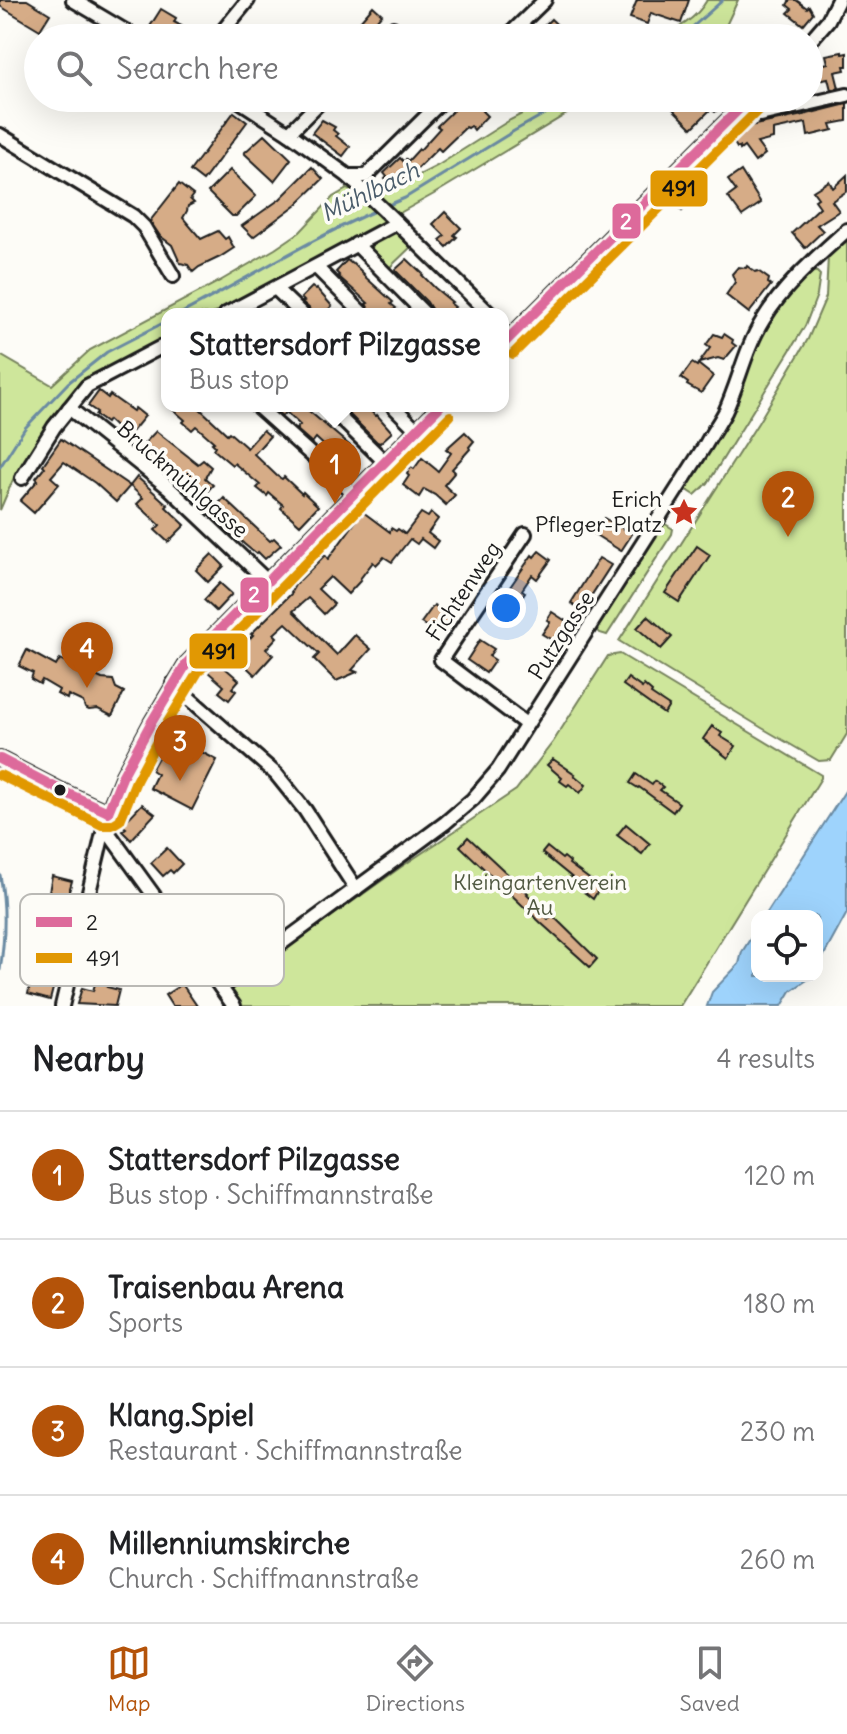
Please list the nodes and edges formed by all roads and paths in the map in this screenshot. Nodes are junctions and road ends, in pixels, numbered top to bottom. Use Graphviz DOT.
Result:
graph roads {
  1 [pos="75,0"];
  2 [pos="248,0"];
  3 [pos="545,0"];
  4 [pos="838,0"];
  5 [pos="114,24"];
  6 [pos="228,24"];
  7 [pos="520,24"];
  8 [pos="823,26"];
  9 [pos="847,95"];
  10 [pos="823,101"];
  11 [pos="257,112"];
  12 [pos="310,112"];
  13 [pos="431,112"];
  14 [pos="736,112"];
  15 [pos="289,133"];
  16 [pos="0,135"];
  17 [pos="348,176"];
  18 [pos="393,219"];
  19 [pos="847,230"];
  20 [pos="356,244"];
  21 [pos="316,267"];
  22 [pos="173,276"];
  23 [pos="276,289"];
  24 [pos="240,308"];
  25 [pos="296,308"];
  26 [pos="357,308"];
  27 [pos="419,308"];
  28 [pos="484,308"];
  29 [pos="509,332"];
  30 [pos="161,347"];
  31 [pos="69,408"];
  32 [pos="264,412"];
  33 [pos="334,412"];
  34 [pos="399,412"];
  35 [pos="434,412"];
  36 [pos="417,430"];
  37 [pos="385,462"];
  38 [pos="22,478"];
  39 [pos="354,493"];
  40 [pos="525,534"];
  41 [pos="268,582"];
  42 [pos="173,684"];
  43 [pos="526,724"];
  44 [pos="0,759"];
  45 [pos="108,812"];
  46 [pos="105,828"];
  47 [pos="356,889"];
  48 [pos="89,894"];
  49 [pos="153,894"];
  50 [pos="284,942"];
  51 [pos="67,986"];
  52 [pos="224,986"];
  53 [pos="221,988"];
  54 [pos="62,1006"];
  55 [pos="234,1006"];
  1 -- 5 [label="street"];
  2 -- 6 [label="street"];
  3 -- 7 [label="street"];
  4 -- 8 [label="street"];
  9 -- 10 [label="street"];
  11 -- 15 [label="street"];
  12 -- 15 [label="street"];
  13 -- 17 [label="street"];
  14 -- 29 [label="street"];
  15 -- 17 [label="street"];
  16 -- 22 [label="street"];
  17 -- 18 [label="street"];
  18 -- 20 [label="street"];
  18 -- 28 [label="street"];
  19 -- 43 [label="street, Putzgasse"];
  20 -- 21 [label="street"];
  20 -- 27 [label="street"];
  21 -- 23 [label="street"];
  21 -- 26 [label="street"];
  23 -- 24 [label="street"];
  23 -- 25 [label="street"];
  30 -- 31 [label="street"];
  31 -- 38 [label="street"];
  31 -- 41 [label="street, Bruckmühlgasse"];
  32 -- 39 [label="street"];
  33 -- 37 [label="street"];
  34 -- 36 [label="street"];
  35 -- 36 [label="street"];
  36 -- 37 [label="street"];
  37 -- 39 [label="street"];
  39 -- 41 [label="street"];
  40 -- 43 [label="street, Fichtenweg"];
  41 -- 42 [label="street"];
  42 -- 45 [label="street"];
  42 -- 47 [label="street"];
  43 -- 47 [label="street, Putzgasse"];
  44 -- 45 [label="street"];
  45 -- 46 [label="street"];
  46 -- 48 [label="street"];
  46 -- 49 [label="street"];
  47 -- 50 [label="street, Putzgasse"];
  51 -- 54 [label="street"];
  52 -- 53 [label="street, Putzgasse"];
  53 -- 55 [label="street"];
}
